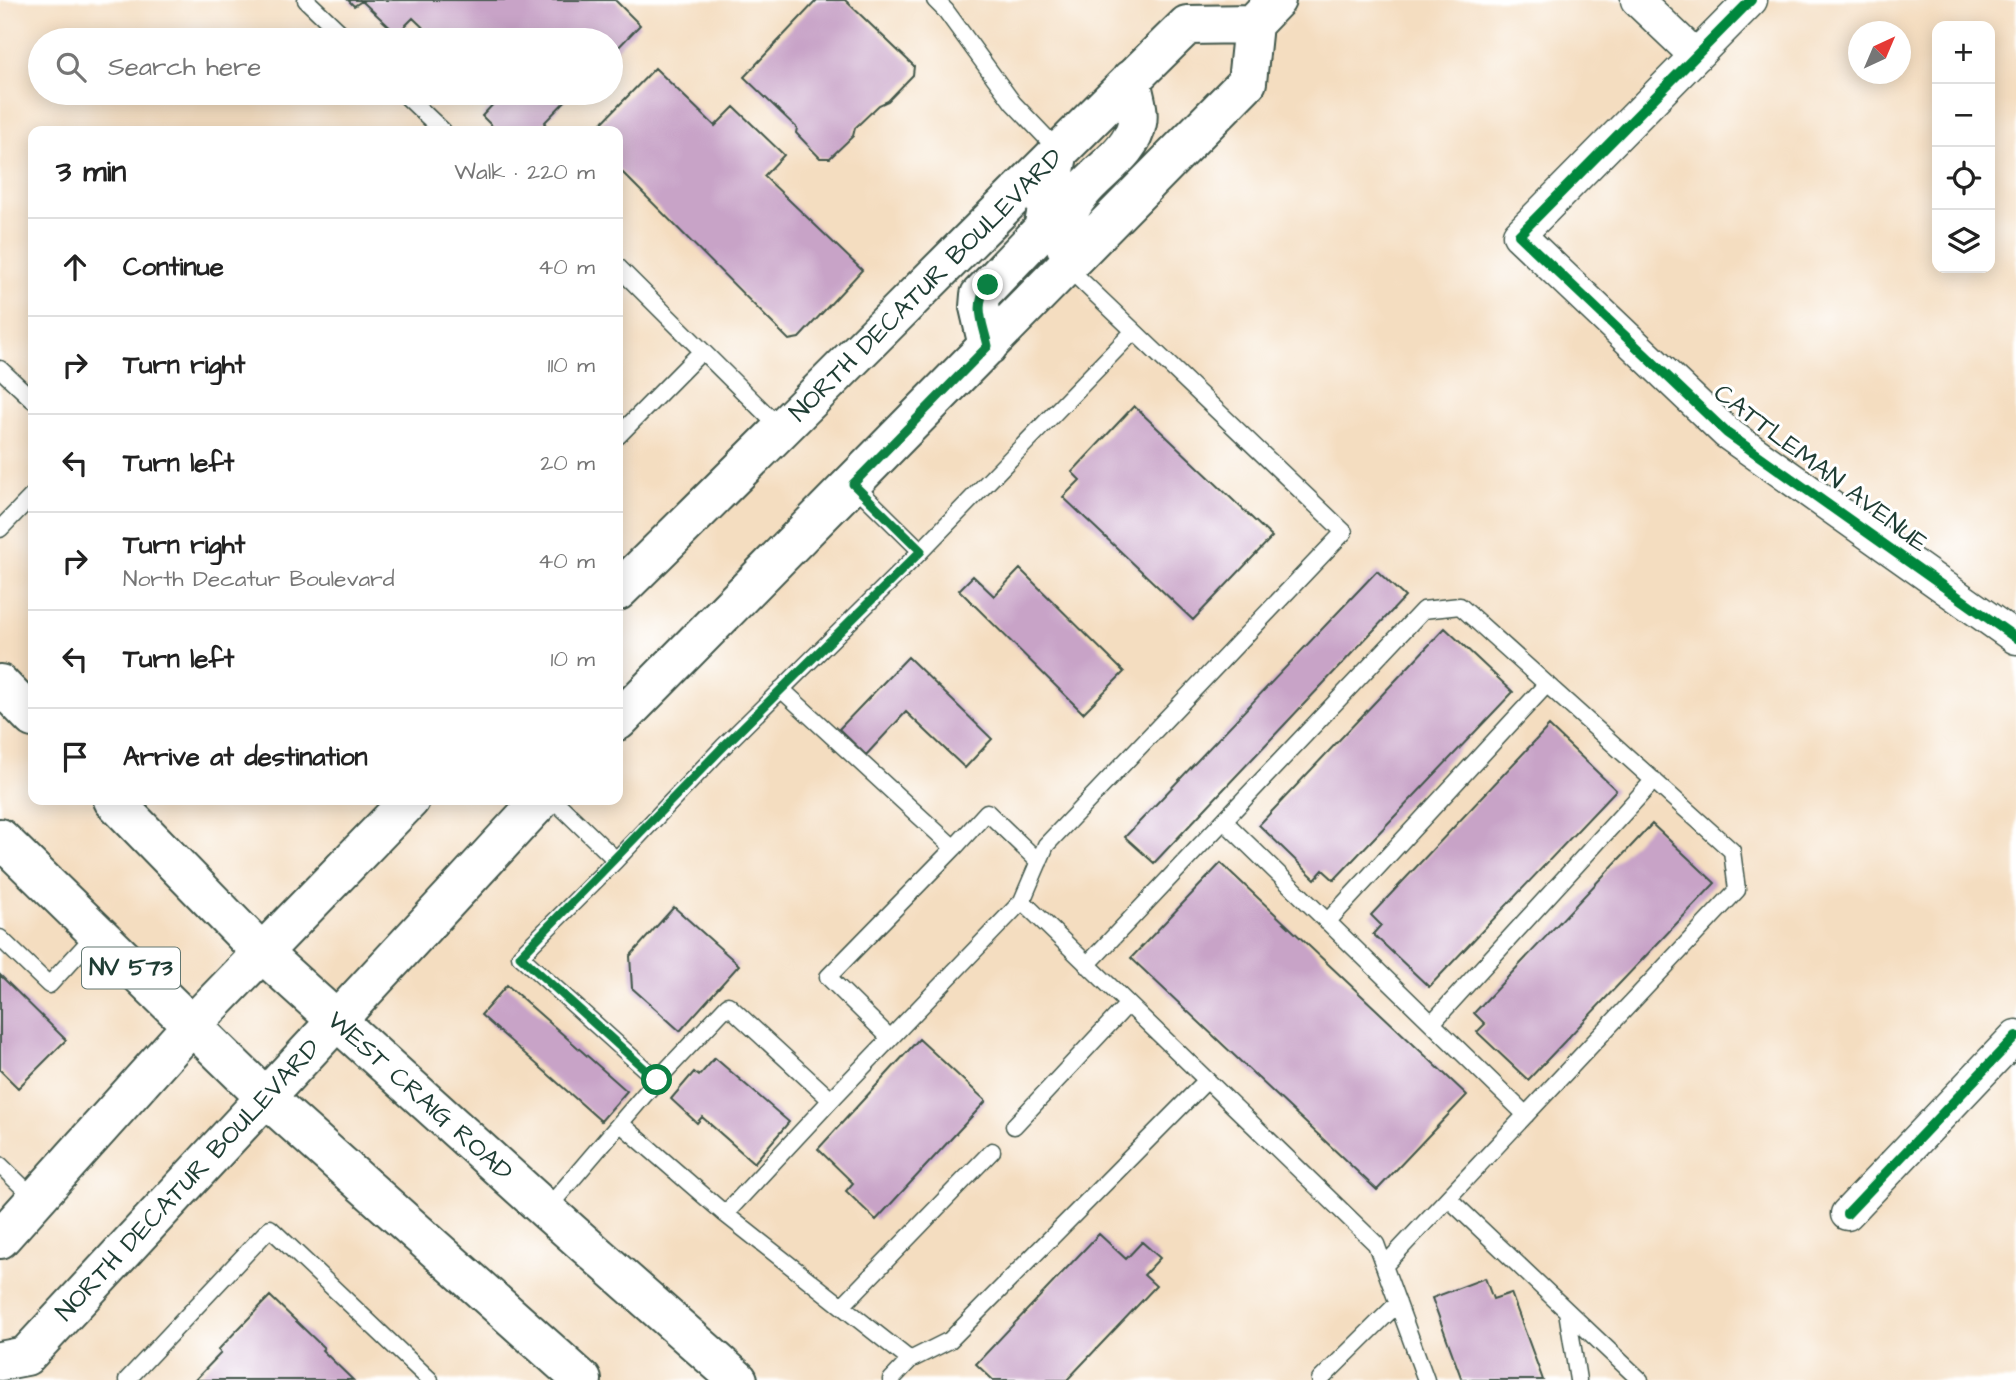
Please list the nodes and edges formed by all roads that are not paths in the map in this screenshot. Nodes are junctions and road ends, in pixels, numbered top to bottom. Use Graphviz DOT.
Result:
graph roads {
  1 [pos="306,0"];
  2 [pos="935,0"];
  3 [pos="1637,0"];
  4 [pos="1751,0"];
  5 [pos="1265,12"];
  6 [pos="335,28"];
  7 [pos="1696,56"];
  8 [pos="1131,79"];
  9 [pos="416,105"];
  10 [pos="438,126"];
  11 [pos="1059,151"];
  12 [pos="1067,267"];
  13 [pos="623,272"];
  14 [pos="1134,331"];
  15 [pos="988,346"];
  16 [pos="702,351"];
  17 [pos="0,369"];
  18 [pos="28,395"];
  19 [pos="782,430"];
  20 [pos="623,431"];
  21 [pos="853,484"];
  22 [pos="28,500"];
  23 [pos="0,529"];
  24 [pos="921,551"];
  25 [pos="623,586"];
  26 [pos="2016,638"];
  27 [pos="0,684"];
  28 [pos="1547,684"];
  29 [pos="782,689"];
  30 [pos="28,714"];
  31 [pos="623,717"];
  32 [pos="1654,780"];
  33 [pos="118,805"];
  34 [pos="405,805"];
  35 [pos="536,805"];
  36 [pos="559,805"];
  37 [pos="1224,821"];
  38 [pos="0,838"];
  39 [pos="954,848"];
  40 [pos="616,860"];
  41 [pos="1039,862"];
  42 [pos="1022,901"];
  43 [pos="1328,922"];
  44 [pos="96,934"];
  45 [pos="0,938"];
  46 [pos="261,952"];
  47 [pos="1087,965"];
  48 [pos="1128,1004"];
  49 [pos="335,1020"];
  50 [pos="1432,1023"];
  51 [pos="191,1026"];
  52 [pos="2016,1036"];
  53 [pos="890,1038"];
  54 [pos="657,1080"];
  55 [pos="1207,1080"];
  56 [pos="264,1096"];
  57 [pos="831,1100"];
  58 [pos="1526,1115"];
  59 [pos="620,1124"];
  60 [pos="1014,1126"];
  61 [pos="992,1151"];
  62 [pos="0,1165"];
  63 [pos="1448,1198"];
  64 [pos="35,1199"];
  65 [pos="546,1210"];
  66 [pos="726,1214"];
  67 [pos="1847,1214"];
  68 [pos="0,1239"];
  69 [pos="1384,1266"];
  70 [pos="1398,1303"];
  71 [pos="842,1306"];
  72 [pos="1567,1311"];
  73 [pos="910,1360"];
  74 [pos="0,1361"];
  75 [pos="566,1375"];
  76 [pos="127,1380"];
  77 [pos="430,1380"];
  78 [pos="738,1380"];
  79 [pos="891,1380"];
  80 [pos="1320,1380"];
  81 [pos="1426,1380"];
  82 [pos="1578,1380"];
  83 [pos="1640,1380"];
  1 -- 6 [label="lane"];
  2 -- 11 [label="lane"];
  3 -- 7 [label="street"];
  4 -- 7 [label="street"];
  5 -- 8 [label="main road, NORTH DECATUR BOULEVARD"];
  5 -- 12 [label="main road, NORTH DECATUR BOULEVARD"];
  7 -- 26 [label="street, CATTLEMAN AVENUE"];
  8 -- 11 [label="main road, NORTH DECATUR BOULEVARD"];
  8 -- 12 [label="main road"];
  9 -- 10 [label="lane"];
  11 -- 15 [label="main road"];
  11 -- 19 [label="main road, NORTH DECATUR BOULEVARD"];
  12 -- 14 [label="lane"];
  12 -- 15 [label="main road, NORTH DECATUR BOULEVARD"];
  13 -- 16 [label="lane"];
  14 -- 24 [label="lane"];
  14 -- 41 [label="lane"];
  15 -- 21 [label="main road, NORTH DECATUR BOULEVARD"];
  16 -- 19 [label="lane"];
  16 -- 20 [label="lane"];
  17 -- 18 [label="lane"];
  19 -- 25 [label="main road, NORTH DECATUR BOULEVARD"];
  21 -- 24 [label="lane"];
  21 -- 31 [label="main road, NORTH DECATUR BOULEVARD"];
  22 -- 23 [label="lane"];
  24 -- 29 [label="lane"];
  27 -- 30 [label="main road"];
  28 -- 32 [label="lane"];
  28 -- 37 [label="lane"];
  28 -- 43 [label="lane"];
  29 -- 39 [label="lane"];
  29 -- 40 [label="lane"];
  32 -- 50 [label="lane"];
  32 -- 58 [label="lane"];
  33 -- 46 [label="main road, WEST CRAIG ROAD"];
  34 -- 46 [label="main road"];
  35 -- 49 [label="main road, NORTH DECATUR BOULEVARD"];
  36 -- 40 [label="lane"];
  37 -- 43 [label="lane"];
  37 -- 47 [label="lane"];
  38 -- 44 [label="main road, NV 573"];
  39 -- 41 [label="lane"];
  39 -- 53 [label="lane"];
  40 -- 54 [label="lane"];
  41 -- 42 [label="lane"];
  42 -- 47 [label="lane"];
  42 -- 53 [label="lane"];
  43 -- 50 [label="lane"];
  44 -- 45 [label="lane"];
  44 -- 51 [label="main road, NV 573"];
  46 -- 49 [label="main road, WEST CRAIG ROAD"];
  46 -- 51 [label="main road"];
  47 -- 48 [label="lane"];
  48 -- 55 [label="lane"];
  48 -- 60 [label="lane"];
  49 -- 56 [label="main road, NORTH DECATUR BOULEVARD"];
  49 -- 65 [label="main road, WEST CRAIG ROAD"];
  50 -- 58 [label="lane"];
  51 -- 56 [label="main road, NV 573"];
  51 -- 64 [label="main road"];
  52 -- 67 [label="street"];
  53 -- 57 [label="lane"];
  54 -- 57 [label="lane"];
  54 -- 59 [label="lane"];
  55 -- 69 [label="lane"];
  55 -- 73 [label="lane"];
  56 -- 74 [label="main road, NORTH DECATUR BOULEVARD"];
  56 -- 75 [label="main road"];
  57 -- 66 [label="lane"];
  58 -- 63 [label="lane"];
  59 -- 65 [label="lane"];
  59 -- 66 [label="lane"];
  61 -- 71 [label="lane"];
  62 -- 64 [label="lane"];
  63 -- 69 [label="lane"];
  63 -- 72 [label="lane"];
  64 -- 68 [label="main road"];
  65 -- 78 [label="main road, WEST CRAIG ROAD"];
  66 -- 71 [label="lane"];
  69 -- 70 [label="lane"];
  70 -- 80 [label="lane"];
  70 -- 81 [label="lane"];
  71 -- 73 [label="lane"];
  72 -- 82 [label="lane"];
  72 -- 83 [label="lane"];
  73 -- 79 [label="lane"];
  76 -- 77 [label="lane"];
}
